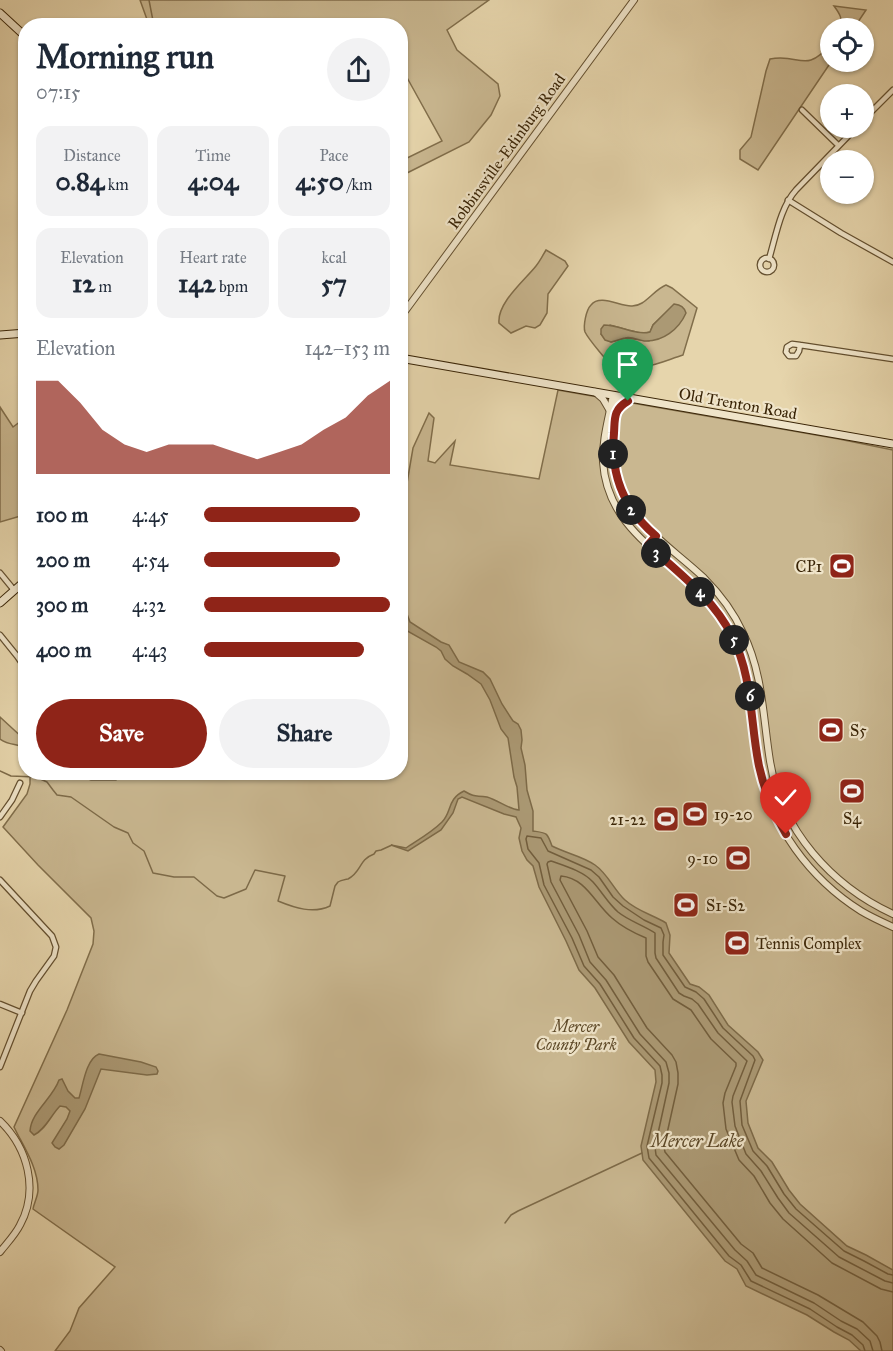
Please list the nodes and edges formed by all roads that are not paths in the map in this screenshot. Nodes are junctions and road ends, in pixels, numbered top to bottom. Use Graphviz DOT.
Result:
graph roads {
  1 [pos="634,0"];
  2 [pos="0,13"];
  3 [pos="18,30"];
  4 [pos="893,90"];
  5 [pos="874,109"];
  6 [pos="801,110"];
  7 [pos="845,138"];
  8 [pos="838,145"];
  9 [pos="788,200"];
  10 [pos="769,259"];
  11 [pos="893,262"];
  12 [pos="408,307"];
  13 [pos="18,334"];
  14 [pos="0,335"];
  15 [pos="800,345"];
  16 [pos="408,359"];
  17 [pos="893,359"];
  18 [pos="595,392"];
  19 [pos="616,396"];
  20 [pos="634,399"];
  21 [pos="613,411"];
  22 [pos="893,444"];
  23 [pos="656,536"];
  24 [pos="648,545"];
  25 [pos="0,573"];
  26 [pos="18,587"];
  27 [pos="14,590"];
  28 [pos="0,603"];
  29 [pos="0,635"];
  30 [pos="18,657"];
  31 [pos="20,783"];
  32 [pos="0,817"];
  33 [pos="0,880"];
  34 [pos="893,914"];
  35 [pos="893,927"];
  36 [pos="0,1004"];
  37 [pos="22,1013"];
  38 [pos="0,1067"];
  39 [pos="0,1121"];
  40 [pos="0,1252"];
  1 -- 12 [label="street, Robbinsville-Edinburg Road"];
  2 -- 3 [label="main road"];
  4 -- 5 [label="street"];
  6 -- 8 [label="street"];
  7 -- 8 [label="street"];
  8 -- 9 [label="street"];
  9 -- 10 [label="street"];
  9 -- 11 [label="street"];
  13 -- 14 [label="main road"];
  15 -- 17 [label="street"];
  16 -- 18 [label="main road, Old Trenton Road"];
  18 -- 19 [label="main road, Old Trenton Road"];
  18 -- 21 [label="street"];
  19 -- 20 [label="main road, Old Trenton Road"];
  19 -- 21 [label="street"];
  20 -- 21 [label="street"];
  20 -- 22 [label="main road, Old Trenton Road"];
  21 -- 23 [label="street"];
  21 -- 24 [label="street"];
  23 -- 24 [label="street"];
  23 -- 34 [label="street"];
  24 -- 35 [label="street"];
  25 -- 27 [label="street"];
  26 -- 27 [label="main road"];
  27 -- 28 [label="main road"];
  29 -- 30 [label="street"];
  31 -- 32 [label="street"];
  33 -- 37 [label="street"];
  36 -- 37 [label="street"];
  37 -- 38 [label="street"];
  39 -- 40 [label="street"];
}
